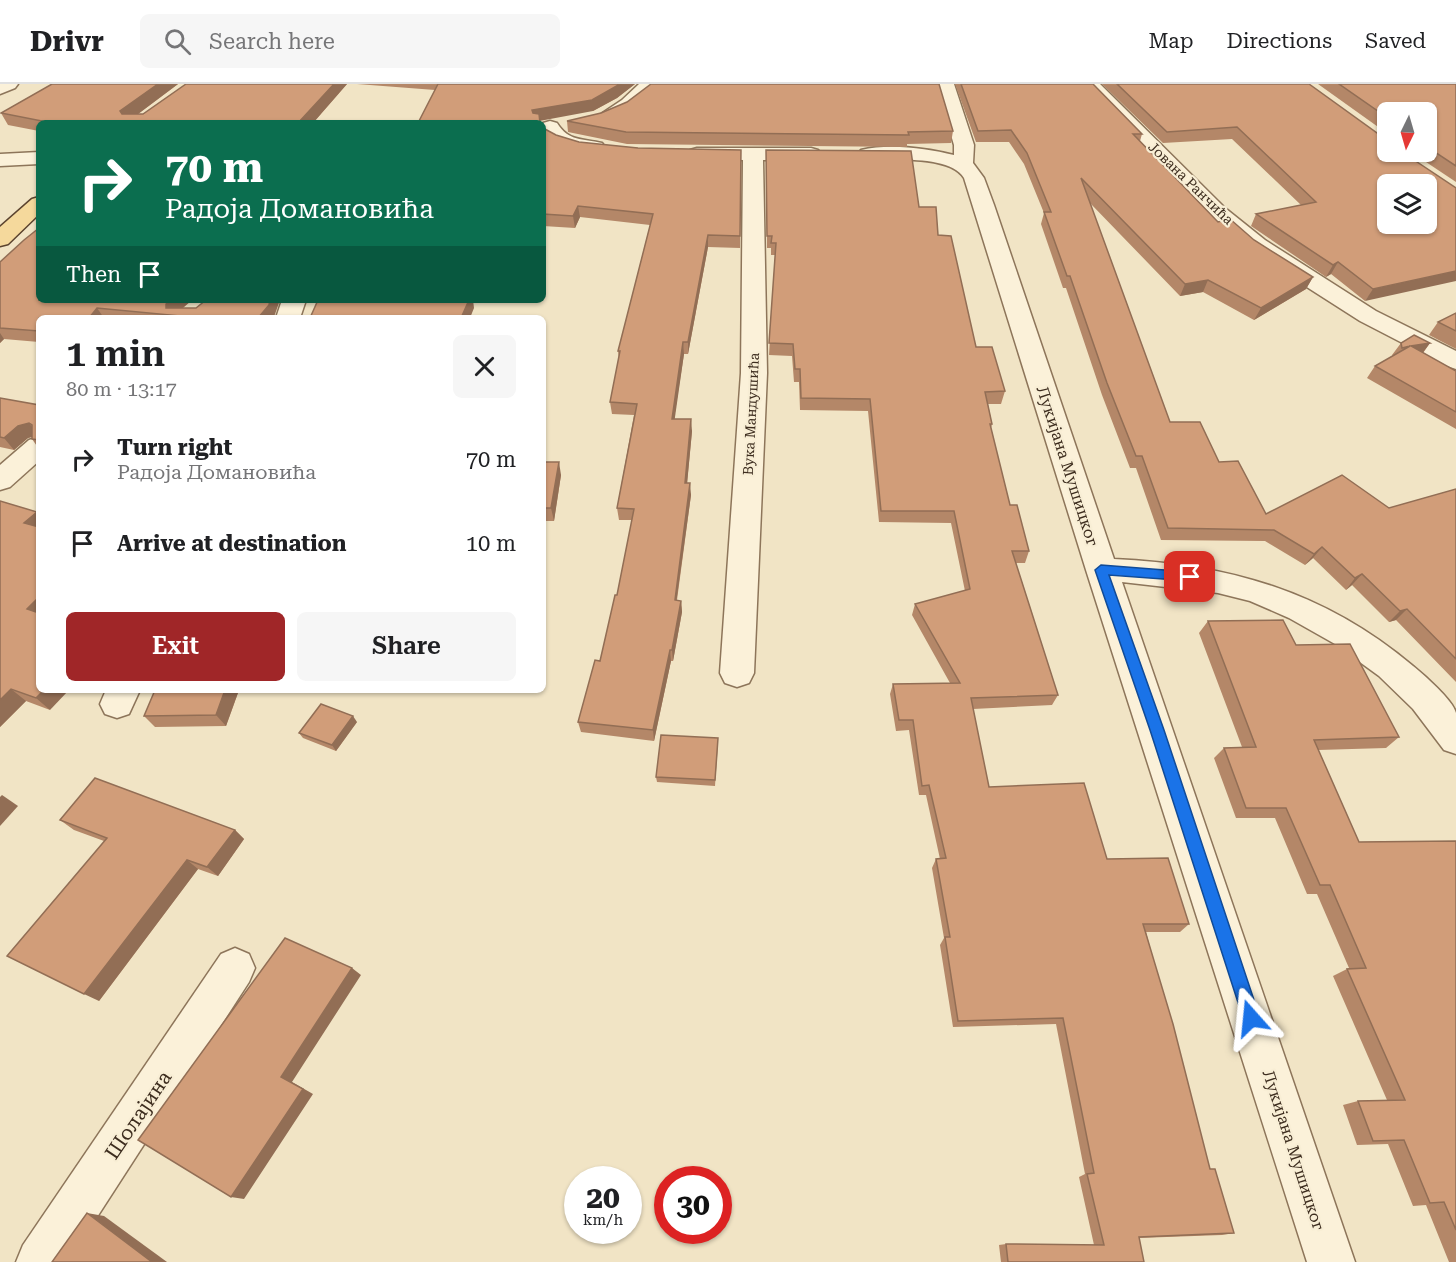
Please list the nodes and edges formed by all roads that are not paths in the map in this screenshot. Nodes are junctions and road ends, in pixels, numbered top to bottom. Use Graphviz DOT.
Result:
graph roads {
  1 [pos="9,84"];
  2 [pos="649,84"];
  3 [pos="945,84"];
  4 [pos="1090,84"];
  5 [pos="0,89"];
  6 [pos="585,122"];
  7 [pos="546,127"];
  8 [pos="664,153"];
  9 [pos="753,154"];
  10 [pos="36,158"];
  11 [pos="0,160"];
  12 [pos="963,164"];
  13 [pos="36,206"];
  14 [pos="0,239"];
  15 [pos="1456,362"];
  16 [pos="36,449"];
  17 [pos="0,480"];
  18 [pos="1101,570"];
  19 [pos="737,673"];
  20 [pos="1456,739"];
  21 [pos="235,968"];
  22 [pos="40,1262"];
  23 [pos="1331,1262"];
  1 -- 5 [label="street"];
  2 -- 6 [label="street"];
  3 -- 12 [label="street"];
  4 -- 15 [label="street, Јована Ранчића"];
  6 -- 7 [label="street"];
  6 -- 7 [label="street"];
  8 -- 9 [label="street"];
  9 -- 12 [label="street"];
  9 -- 19 [label="street, Вука Мандушића"];
  10 -- 11 [label="street"];
  12 -- 18 [label="street, Лукијана Мушицког"];
  13 -- 14 [label="main road"];
  16 -- 17 [label="street"];
  18 -- 20 [label="street"];
  18 -- 23 [label="street, Лукијана Мушицког"];
  21 -- 22 [label="street, Шолајина"];
}
